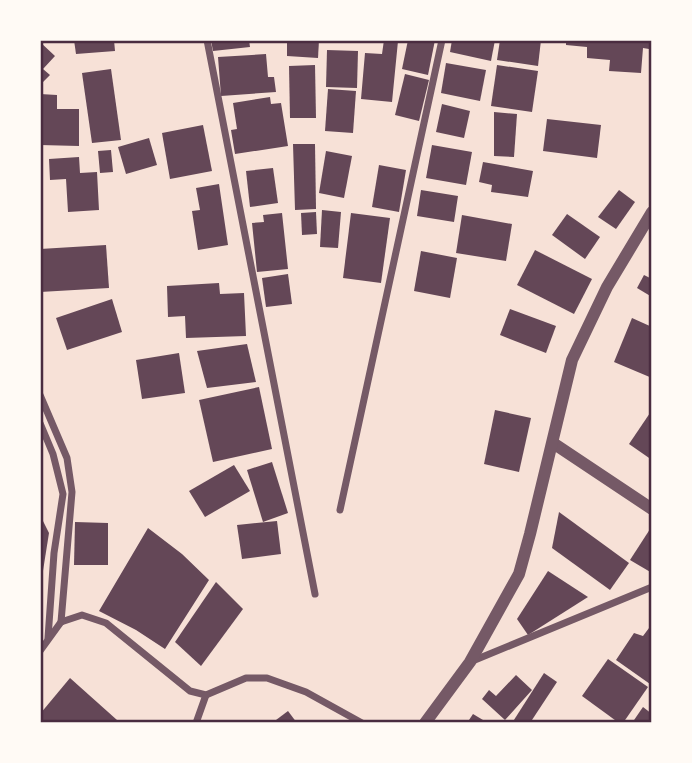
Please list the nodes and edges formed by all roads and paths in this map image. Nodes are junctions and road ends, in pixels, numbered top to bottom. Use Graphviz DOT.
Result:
graph roads {
  1 [pos="207,40"];
  2 [pos="442,40"];
  3 [pos="652,212"];
  4 [pos="40,396"];
  5 [pos="40,423"];
  6 [pos="553,443"];
  7 [pos="652,509"];
  8 [pos="340,510"];
  9 [pos="652,587"];
  10 [pos="314,594"];
  11 [pos="61,622"];
  12 [pos="48,640"];
  13 [pos="40,651"];
  14 [pos="470,662"];
  15 [pos="206,695"];
  16 [pos="196,723"];
  17 [pos="362,723"];
  18 [pos="425,723"];
  1 -- 10 [label="street"];
  2 -- 8 [label="street"];
  3 -- 6 [label="street"];
  4 -- 11 [label="street"];
  5 -- 12 [label="street"];
  6 -- 7 [label="street"];
  6 -- 14 [label="street"];
  9 -- 14 [label="street"];
  11 -- 12 [label="street"];
  11 -- 15 [label="street"];
  12 -- 13 [label="street"];
  14 -- 18 [label="street"];
  15 -- 16 [label="street"];
  15 -- 17 [label="street"];
}
